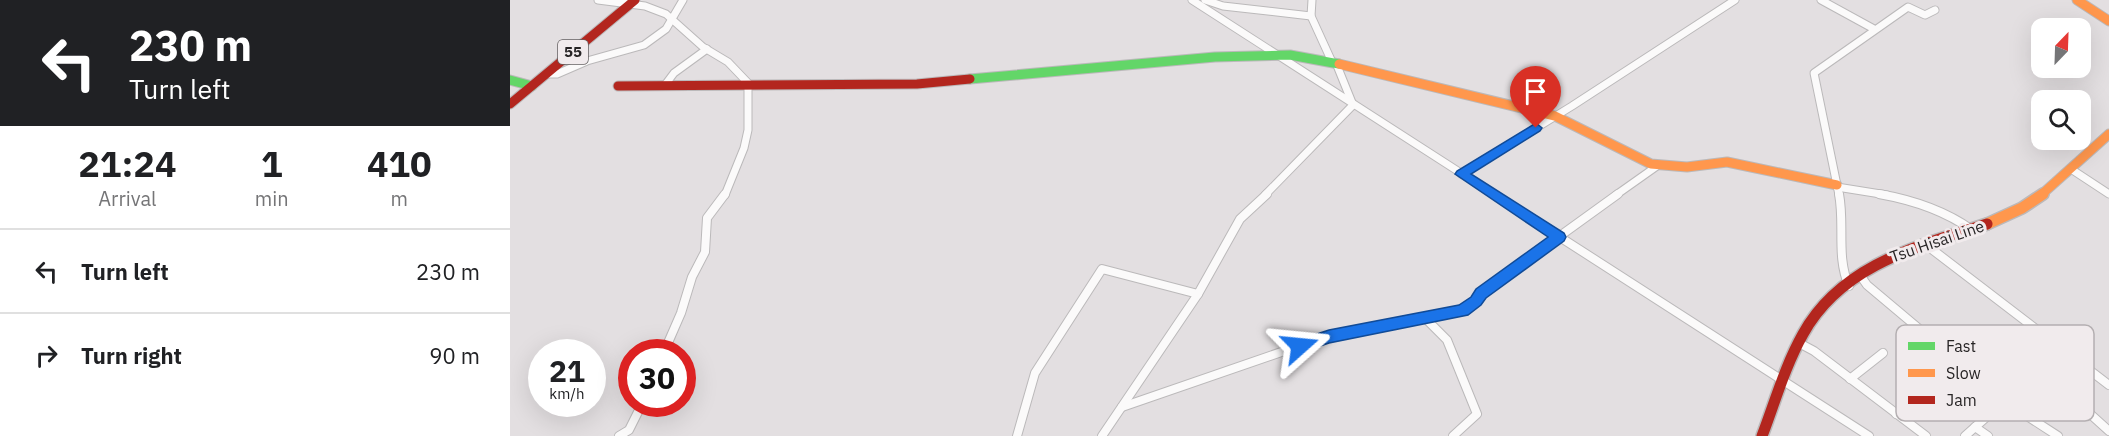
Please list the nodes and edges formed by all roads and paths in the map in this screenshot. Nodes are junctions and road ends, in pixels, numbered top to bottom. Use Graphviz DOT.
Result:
graph roads {
  1 [pos="598,0"];
  2 [pos="683,0"];
  3 [pos="1192,0"];
  4 [pos="1205,0"];
  5 [pos="1312,0"];
  6 [pos="1735,0"];
  7 [pos="1821,0"];
  8 [pos="2077,0"];
  9 [pos="2088,0"];
  10 [pos="633,2"];
  11 [pos="1935,10"];
  12 [pos="2109,14"];
  13 [pos="1311,16"];
  14 [pos="672,18"];
  15 [pos="2109,21"];
  16 [pos="1874,29"];
  17 [pos="706,49"];
  18 [pos="1277,56"];
  19 [pos="1334,62"];
  20 [pos="548,74"];
  21 [pos="510,80"];
  22 [pos="748,84"];
  23 [pos="665,85"];
  24 [pos="532,86"];
  25 [pos="618,86"];
  26 [pos="510,104"];
  27 [pos="1353,105"];
  28 [pos="1554,116"];
  29 [pos="2109,134"];
  30 [pos="1657,166"];
  31 [pos="2071,170"];
  32 [pos="1461,174"];
  33 [pos="1837,186"];
  34 [pos="2109,194"];
  35 [pos="1972,230"];
  36 [pos="1559,237"];
  37 [pos="1925,244"];
  38 [pos="1860,275"];
  39 [pos="1849,286"];
  40 [pos="1198,294"];
  41 [pos="1426,319"];
  42 [pos="1915,325"];
  43 [pos="2030,325"];
  44 [pos="670,339"];
  45 [pos="1799,343"];
  46 [pos="1882,353"];
  47 [pos="2094,374"];
  48 [pos="1850,379"];
  49 [pos="1784,382"];
  50 [pos="2109,385"];
  51 [pos="1122,407"];
  52 [pos="1896,414"];
  53 [pos="636,417"];
  54 [pos="2094,418"];
  55 [pos="1906,421"];
  56 [pos="1982,421"];
  57 [pos="2035,421"];
  58 [pos="1975,427"];
  59 [pos="2109,431"];
  60 [pos="619,436"];
  61 [pos="1017,436"];
  62 [pos="1102,436"];
  63 [pos="1453,436"];
  64 [pos="1762,436"];
  65 [pos="1869,436"];
  66 [pos="1926,436"];
  67 [pos="1965,436"];
  68 [pos="1988,436"];
  69 [pos="2058,436"];
  1 -- 10 [label="street"];
  2 -- 14 [label="street"];
  3 -- 18 [label="street"];
  4 -- 13 [label="street"];
  5 -- 13 [label="street"];
  6 -- 28 [label="street"];
  7 -- 16 [label="street"];
  8 -- 15 [label="main road"];
  9 -- 12 [label="main road"];
  10 -- 14 [label="street"];
  10 -- 20 [label="main road, 55"];
  11 -- 16 [label="street"];
  13 -- 19 [label="street"];
  14 -- 17 [label="street"];
  14 -- 20 [label="street"];
  16 -- 33 [label="street"];
  17 -- 22 [label="street"];
  17 -- 23 [label="street"];
  18 -- 19 [label="main road"];
  18 -- 22 [label="main road"];
  18 -- 27 [label="street"];
  19 -- 27 [label="street"];
  19 -- 28 [label="main road"];
  20 -- 24 [label="main road, 55"];
  21 -- 24 [label="main road"];
  22 -- 23 [label="main road"];
  22 -- 44 [label="street"];
  23 -- 25 [label="main road"];
  24 -- 26 [label="main road, 55"];
  27 -- 32 [label="street"];
  27 -- 40 [label="street"];
  28 -- 30 [label="main road"];
  28 -- 32 [label="street"];
  29 -- 31 [label="main road, Tsu Hisai Line"];
  30 -- 33 [label="main road"];
  30 -- 36 [label="street"];
  31 -- 34 [label="street"];
  31 -- 35 [label="main road, Tsu Hisai Line"];
  32 -- 36 [label="street"];
  33 -- 35 [label="street"];
  33 -- 39 [label="street"];
  35 -- 37 [label="main road, Tsu Hisai Line"];
  36 -- 41 [label="street"];
  36 -- 49 [label="street"];
  37 -- 38 [label="main road, Tsu Hisai Line"];
  37 -- 43 [label="street"];
  38 -- 39 [label="main road, Tsu Hisai Line"];
  38 -- 42 [label="street"];
  39 -- 45 [label="main road, Tsu Hisai Line"];
  40 -- 51 [label="street"];
  40 -- 61 [label="street"];
  41 -- 51 [label="street"];
  41 -- 63 [label="street"];
  45 -- 48 [label="street"];
  45 -- 49 [label="main road, Tsu Hisai Line"];
  46 -- 48 [label="street"];
  47 -- 50 [label="street"];
  48 -- 52 [label="street"];
  49 -- 64 [label="main road, Tsu Hisai Line"];
  49 -- 65 [label="street"];
  51 -- 62 [label="street"];
  53 -- 60 [label="street"];
  54 -- 59 [label="street"];
  55 -- 66 [label="street"];
  56 -- 58 [label="street"];
  57 -- 69 [label="street"];
  58 -- 67 [label="street"];
  58 -- 68 [label="street"];
}
